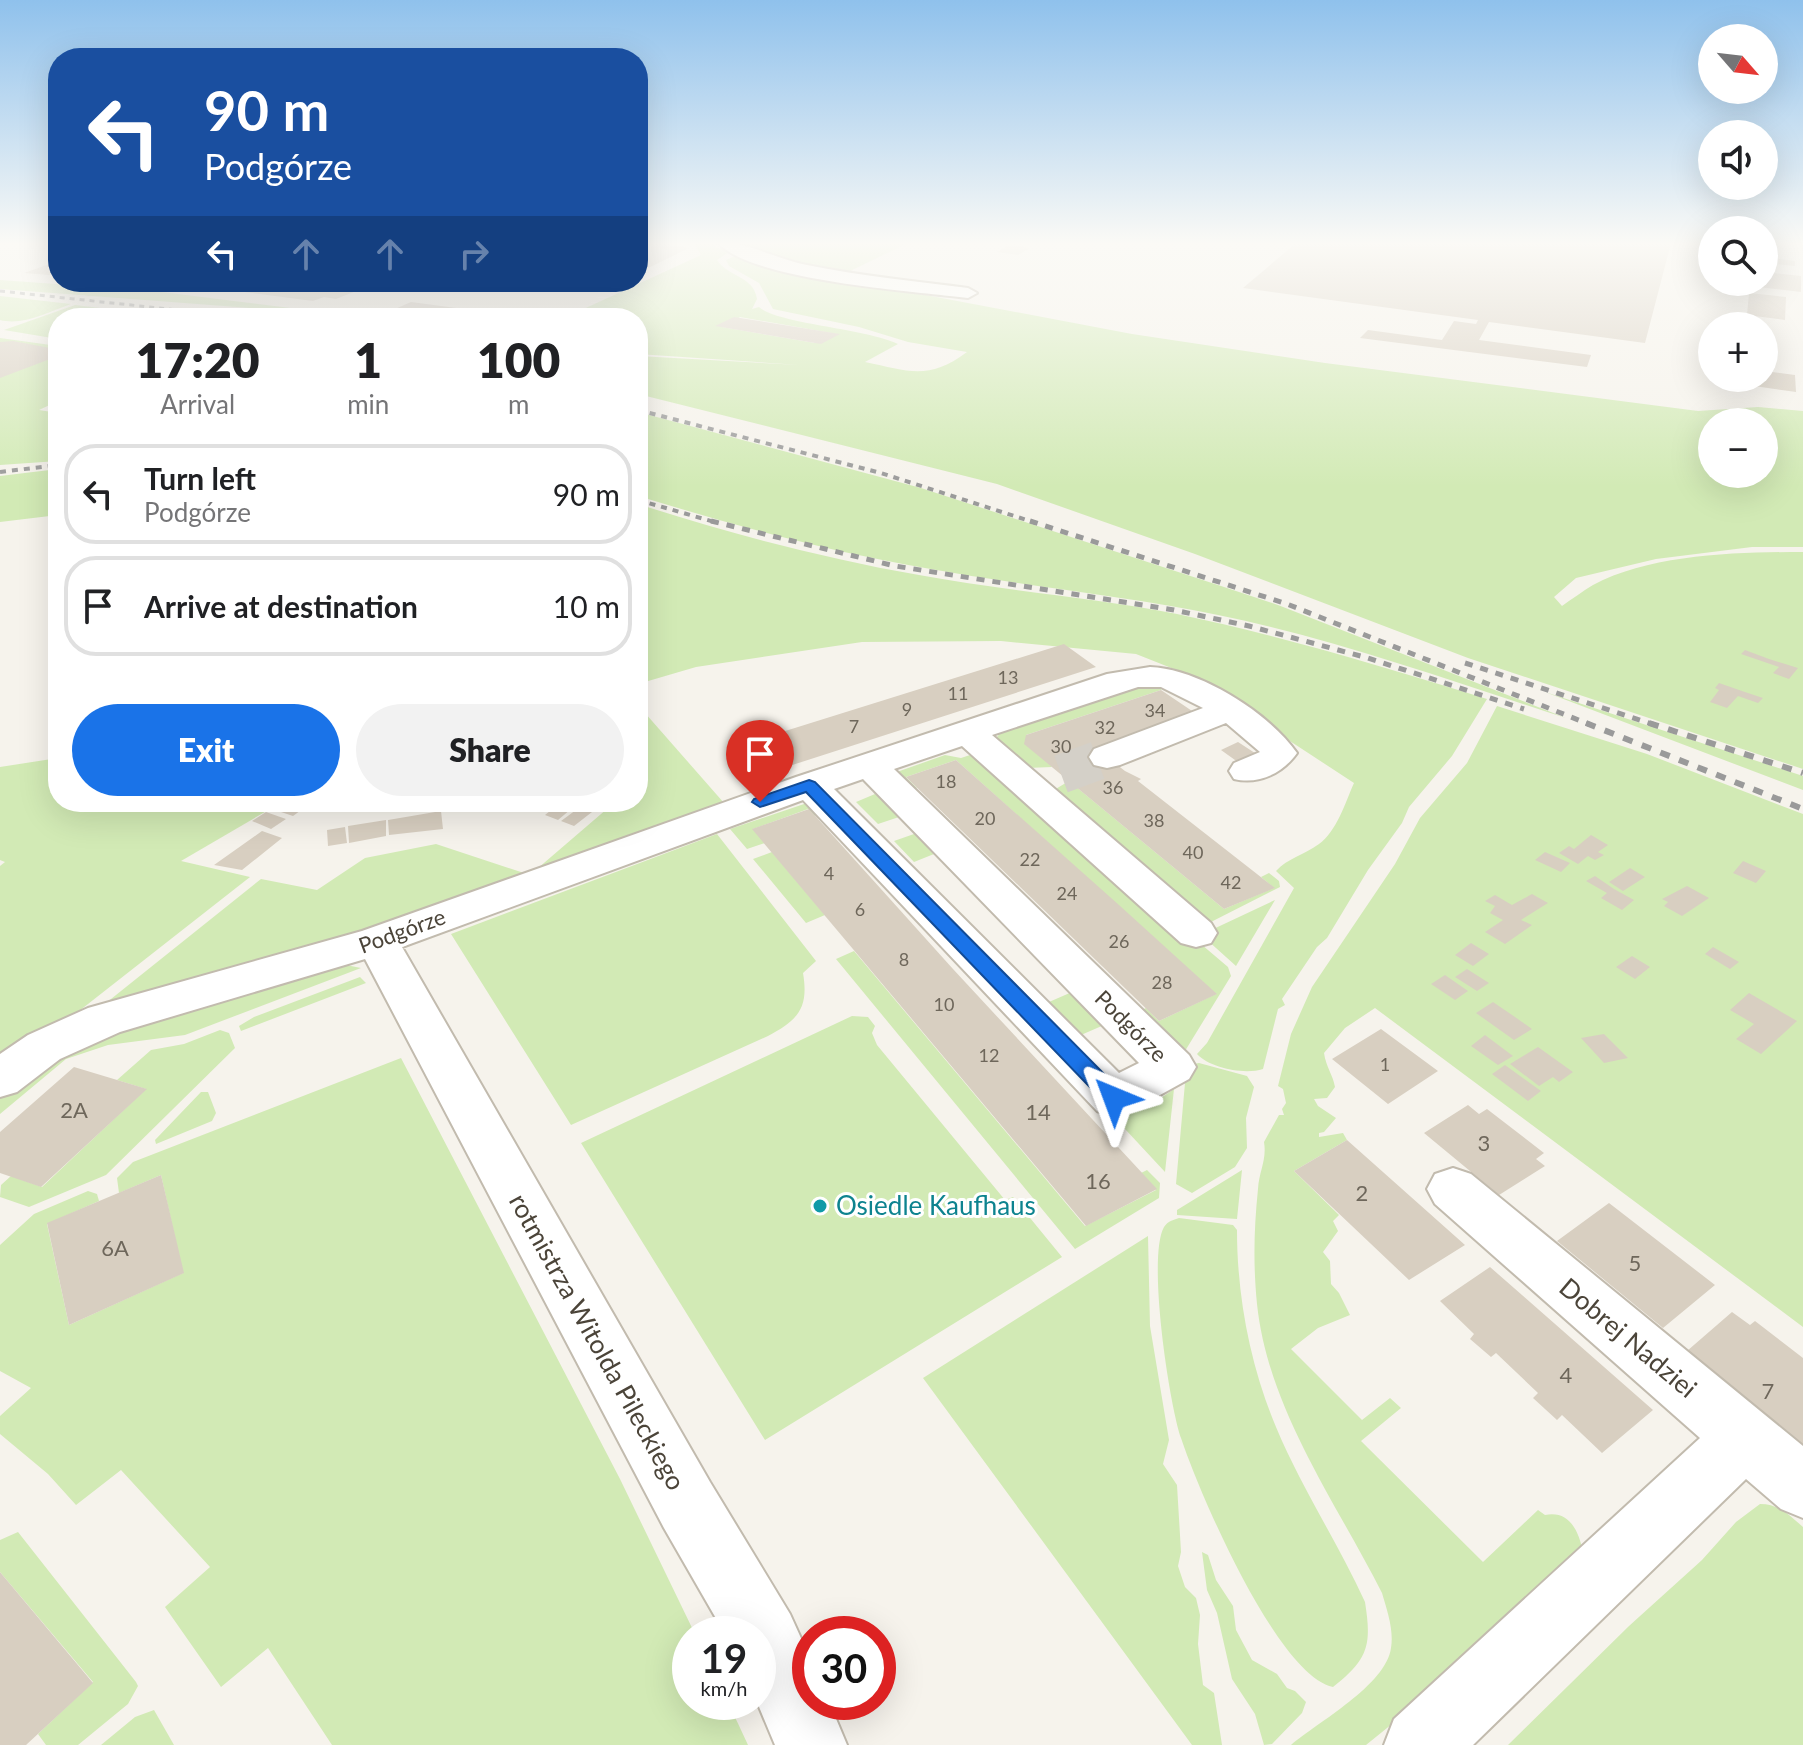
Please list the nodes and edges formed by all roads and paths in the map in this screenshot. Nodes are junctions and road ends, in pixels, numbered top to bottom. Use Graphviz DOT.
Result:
graph roads {
  1 [pos="1227,711"];
  2 [pos="967,732"];
  3 [pos="1107,757"];
  4 [pos="869,765"];
  5 [pos="1247,771"];
  6 [pos="809,785"];
  7 [pos="1196,933"];
  8 [pos="377,941"];
  9 [pos="0,1079"];
  10 [pos="1453,1189"];
  11 [pos="1743,1436"];
  12 [pos="1803,1487"];
  13 [pos="811,1745"];
  14 [pos="1420,1745"];
  1 -- 2 [label="street, Podgórze"];
  1 -- 3 [label="street"];
  1 -- 5 [label="street, Podgórze"];
  2 -- 4 [label="street, Podgórze"];
  2 -- 7 [label="street"];
  4 -- 6 [label="street, Podgórze"];
  4 -- 6 [label="street, Podgórze"];
  6 -- 8 [label="street, Podgórze"];
  8 -- 9 [label="street, Podgórze"];
  8 -- 13 [label="street, rotmistrza Witolda Pileckiego"];
  10 -- 11 [label="street, Dobrej Nadziei"];
  11 -- 12 [label="street, Dobrej Nadziei"];
  11 -- 14 [label="street"];
}
